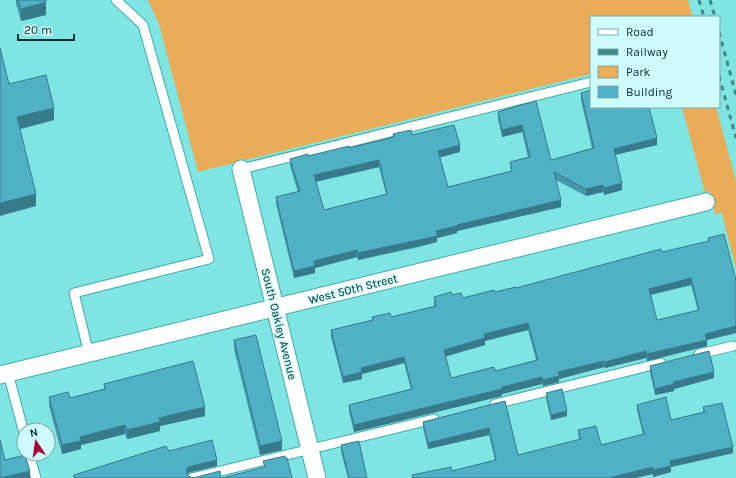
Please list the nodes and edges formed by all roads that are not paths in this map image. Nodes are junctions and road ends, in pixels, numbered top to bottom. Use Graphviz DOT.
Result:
graph roads {
  1 [pos="116,0"];
  2 [pos="590,82"];
  3 [pos="241,169"];
  4 [pos="706,202"];
  5 [pos="275,308"];
  6 [pos="733,346"];
  7 [pos="89,354"];
  8 [pos="687,357"];
  9 [pos="672,361"];
  10 [pos="4,374"];
  11 [pos="487,406"];
  12 [pos="441,417"];
  13 [pos="20,422"];
  14 [pos="310,450"];
  15 [pos="32,462"];
  16 [pos="36,478"];
  17 [pos="192,478"];
  18 [pos="317,478"];
  1 -- 7 [label="lane"];
  2 -- 3 [label="lane"];
  3 -- 5 [label="street, South Oakley Avenue"];
  4 -- 5 [label="street, West 50th Street"];
  5 -- 7 [label="street, West 50th Street"];
  5 -- 14 [label="street, South Oakley Avenue"];
  6 -- 8 [label="lane"];
  7 -- 10 [label="street, West 50th Street"];
  9 -- 11 [label="lane"];
  10 -- 13 [label="lane"];
  12 -- 14 [label="lane"];
  14 -- 17 [label="lane"];
  14 -- 18 [label="street, South Oakley Avenue"];
  15 -- 16 [label="lane"];
}
